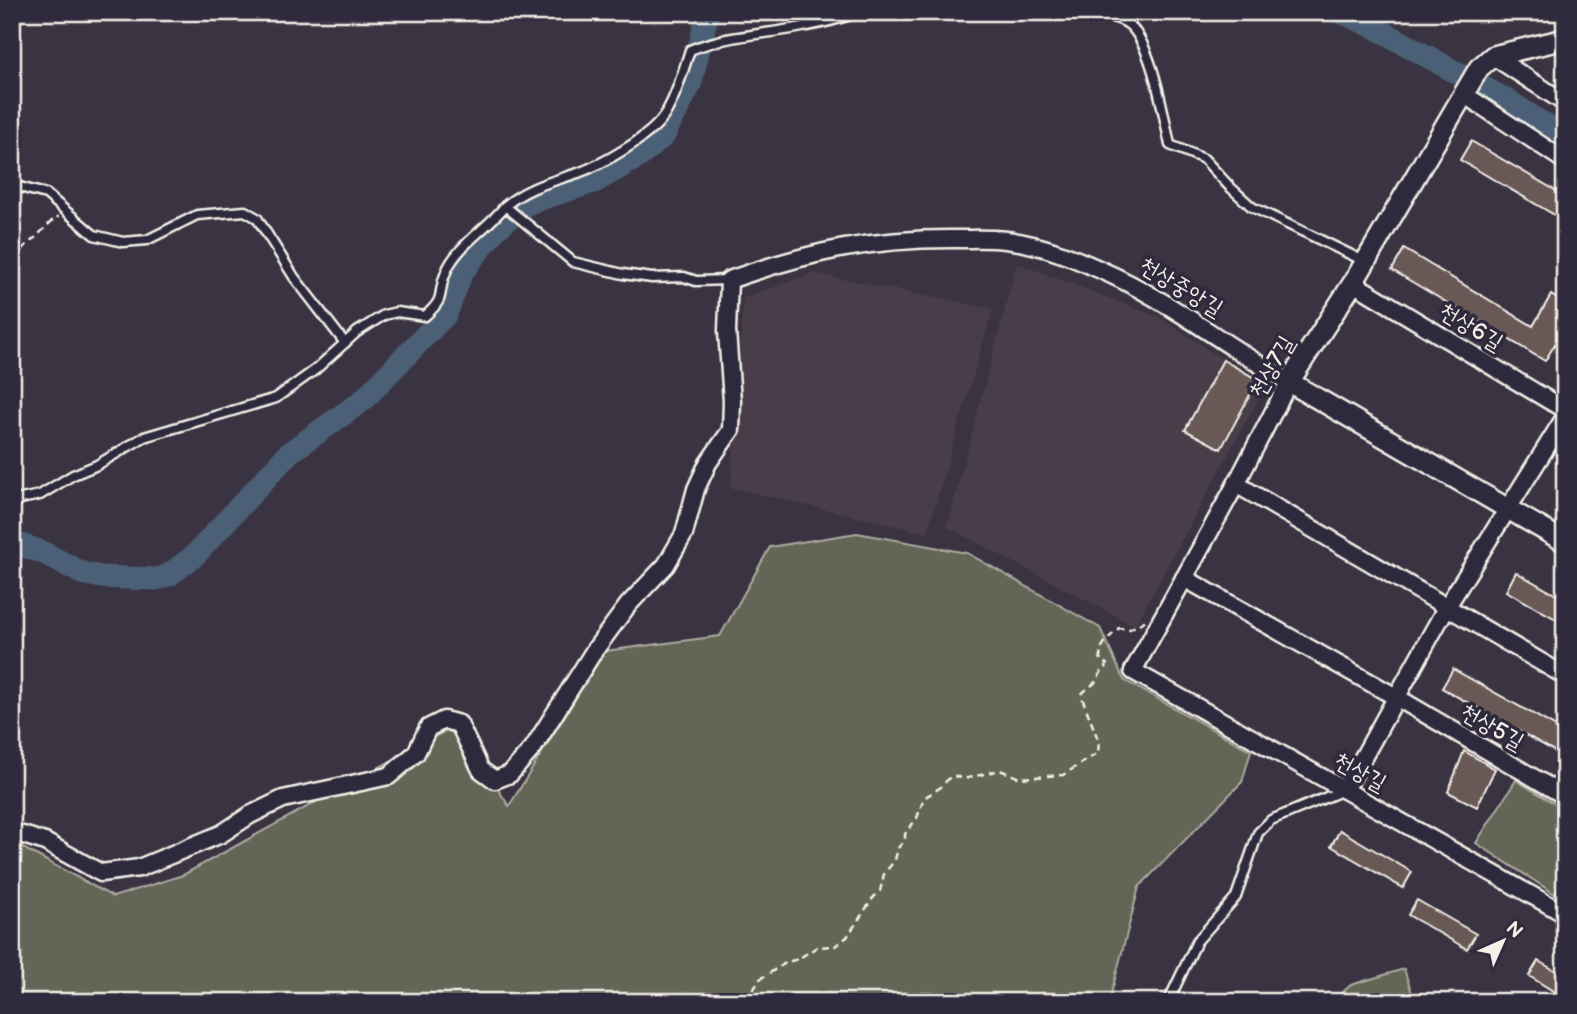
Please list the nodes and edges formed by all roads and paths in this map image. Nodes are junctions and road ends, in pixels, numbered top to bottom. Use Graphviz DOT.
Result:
graph roads {
  1 [pos="859,12"];
  2 [pos="1093,12"];
  3 [pos="1565,39"];
  4 [pos="1486,62"];
  5 [pos="1466,92"];
  6 [pos="1565,103"];
  7 [pos="1565,160"];
  8 [pos="12,185"];
  9 [pos="507,208"];
  10 [pos="76,220"];
  11 [pos="12,257"];
  12 [pos="1365,262"];
  13 [pos="729,280"];
  14 [pos="1353,283"];
  15 [pos="345,343"];
  16 [pos="1289,382"];
  17 [pos="1565,410"];
  18 [pos="1565,417"];
  19 [pos="1237,484"];
  20 [pos="12,504"];
  21 [pos="1508,509"];
  22 [pos="1565,542"];
  23 [pos="1184,578"];
  24 [pos="1446,608"];
  25 [pos="1146,620"];
  26 [pos="1133,671"];
  27 [pos="1565,676"];
  28 [pos="1396,697"];
  29 [pos="1345,790"];
  30 [pos="1565,796"];
  31 [pos="12,835"];
  32 [pos="1563,909"];
  33 [pos="708,1002"];
  34 [pos="1168,1002"];
  1 -- 9 [label="lane"];
  2 -- 12 [label="lane"];
  3 -- 4 [label="street"];
  4 -- 5 [label="street, 천상7길"];
  4 -- 6 [label="street"];
  5 -- 7 [label="street"];
  5 -- 12 [label="street, 천상7길"];
  8 -- 10 [label="lane"];
  9 -- 13 [label="lane"];
  9 -- 15 [label="lane"];
  10 -- 11 [label="path"];
  10 -- 15 [label="lane"];
  12 -- 14 [label="street, 천상7길"];
  13 -- 16 [label="street, 천상중앙길"];
  13 -- 31 [label="street"];
  14 -- 16 [label="street, 천상7길"];
  14 -- 17 [label="street, 천상6길"];
  15 -- 20 [label="lane"];
  16 -- 19 [label="street, 천상7길"];
  16 -- 21 [label="street, 천상중앙길"];
  18 -- 21 [label="street"];
  19 -- 23 [label="street, 천상7길"];
  19 -- 24 [label="street"];
  21 -- 22 [label="street, 천상중앙길"];
  21 -- 24 [label="street"];
  23 -- 26 [label="street, 천상7길"];
  23 -- 28 [label="street"];
  24 -- 27 [label="street"];
  24 -- 28 [label="street"];
  25 -- 33 [label="path"];
  26 -- 29 [label="street, 천상길"];
  28 -- 29 [label="street"];
  28 -- 30 [label="street, 천상5길"];
  29 -- 32 [label="street, 천상길"];
  29 -- 34 [label="lane"];
}
